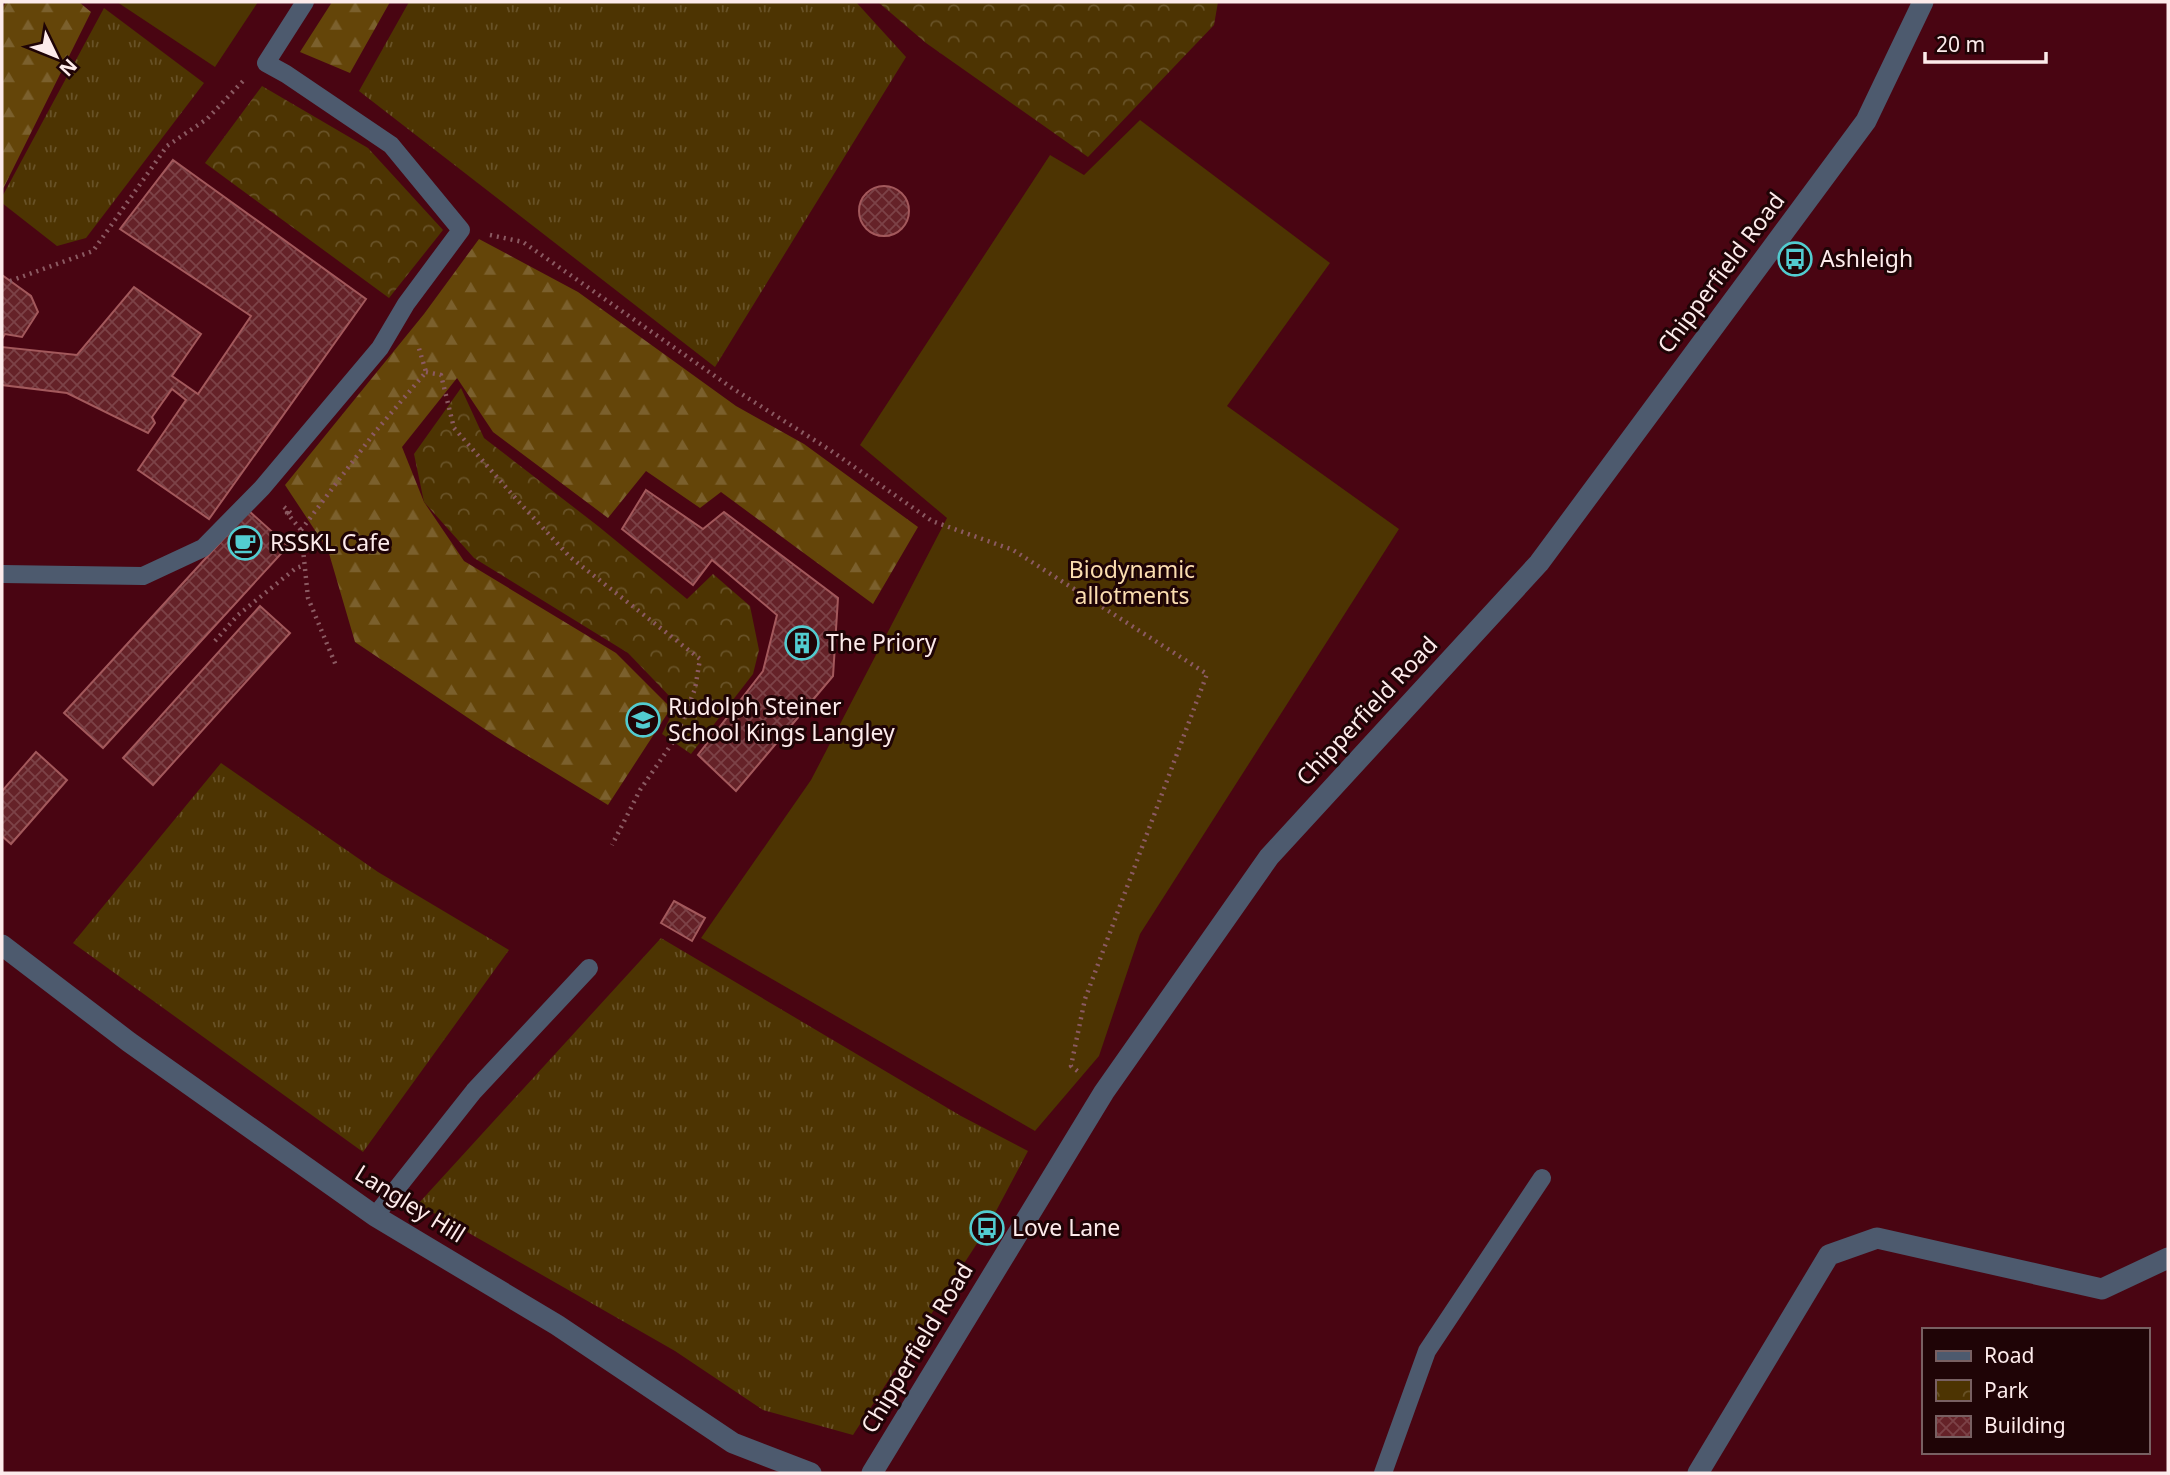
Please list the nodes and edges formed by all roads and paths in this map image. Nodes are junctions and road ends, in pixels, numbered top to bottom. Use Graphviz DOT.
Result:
graph roads {
  1 [pos="305,2"];
  2 [pos="1921,3"];
  3 [pos="266,63"];
  4 [pos="461,230"];
  5 [pos="10,281"];
  6 [pos="406,304"];
  7 [pos="426,372"];
  8 [pos="292,514"];
  9 [pos="301,530"];
  10 [pos="305,565"];
  11 [pos="2,574"];
  12 [pos="215,641"];
  13 [pos="337,668"];
  14 [pos="612,845"];
  15 [pos="2,945"];
  16 [pos="589,968"];
  17 [pos="1104,1092"];
  18 [pos="1542,1178"];
  19 [pos="375,1216"];
  20 [pos="2168,1258"];
  21 [pos="811,1473"];
  22 [pos="872,1473"];
  23 [pos="1383,1473"];
  24 [pos="1698,1473"];
  1 -- 3 [label="lane"];
  2 -- 17 [label="street, Chipperfield Road"];
  3 -- 4 [label="lane"];
  3 -- 5 [label="path"];
  4 -- 6 [label="lane"];
  4 -- 17 [label="path"];
  6 -- 7 [label="path"];
  6 -- 11 [label="lane"];
  7 -- 9 [label="path"];
  7 -- 14 [label="path"];
  8 -- 9 [label="path"];
  9 -- 10 [label="path"];
  10 -- 12 [label="path"];
  10 -- 13 [label="path"];
  15 -- 19 [label="street, Langley Hill"];
  16 -- 19 [label="lane"];
  17 -- 22 [label="street, Chipperfield Road"];
  18 -- 23 [label="lane"];
  19 -- 21 [label="street, Langley Hill"];
  20 -- 24 [label="street"];
}
